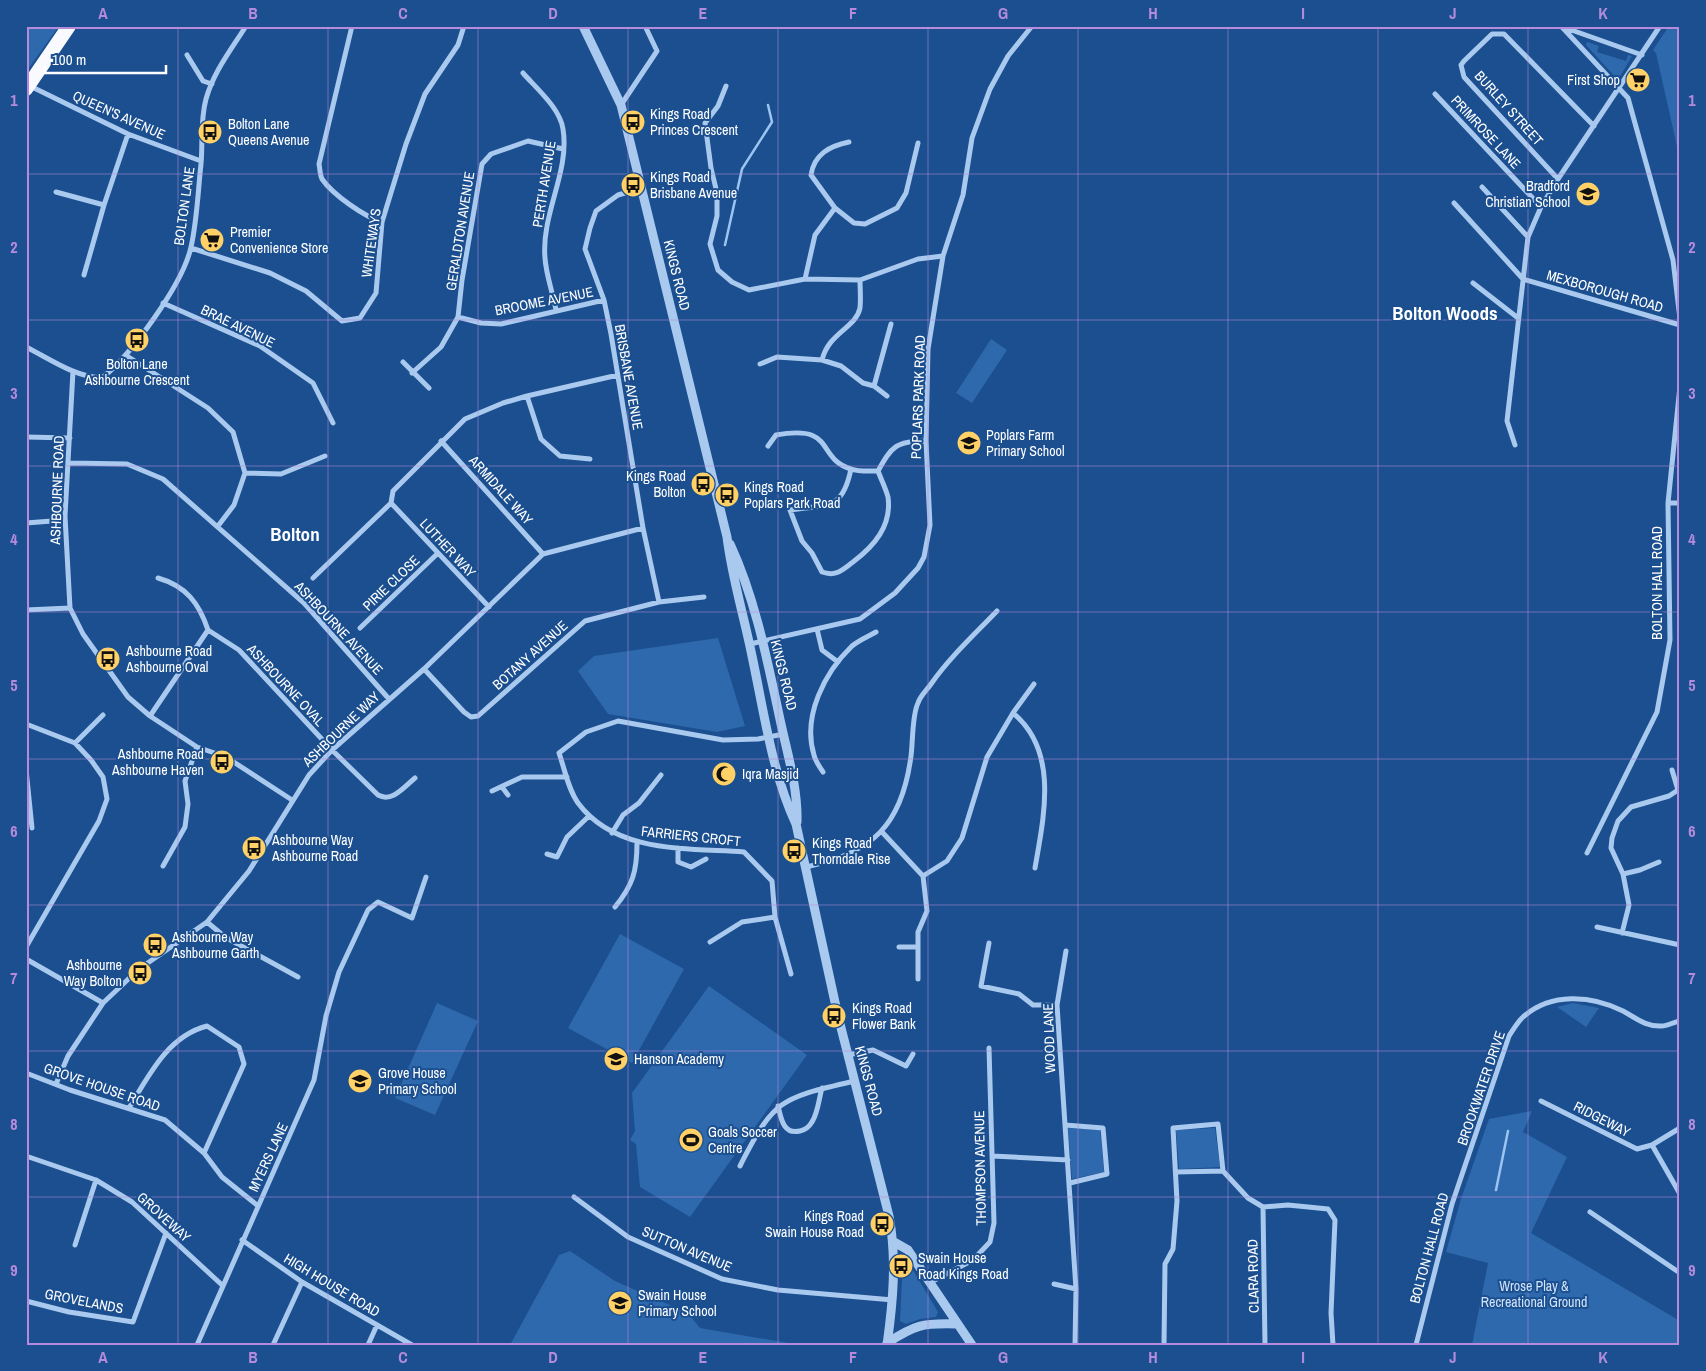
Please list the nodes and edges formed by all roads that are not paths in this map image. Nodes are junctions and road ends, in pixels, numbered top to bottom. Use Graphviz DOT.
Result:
graph roads {
  1 [pos="69,26"];
  2 [pos="246,26"];
  3 [pos="352,26"];
  4 [pos="464,26"];
  5 [pos="583,26"];
  6 [pos="645,26"];
  7 [pos="1032,26"];
  8 [pos="1660,26"];
  9 [pos="1561,27"];
  10 [pos="187,54"];
  11 [pos="1642,55"];
  12 [pos="523,73"];
  13 [pos="212,84"];
  14 [pos="726,86"];
  15 [pos="28,87"];
  16 [pos="1620,89"];
  17 [pos="1435,94"];
  18 [pos="621,105"];
  19 [pos="1594,126"];
  20 [pos="128,134"];
  21 [pos="849,142"];
  22 [pos="918,142"];
  23 [pos="563,149"];
  24 [pos="201,161"];
  25 [pos="1558,179"];
  26 [pos="1482,187"];
  27 [pos="642,188"];
  28 [pos="56,192"];
  29 [pos="1454,203"];
  30 [pos="104,205"];
  31 [pos="1541,206"];
  32 [pos="835,208"];
  33 [pos="382,222"];
  34 [pos="1528,237"];
  35 [pos="191,248"];
  36 [pos="943,256"];
  37 [pos="1680,258"];
  38 [pos="1673,260"];
  39 [pos="84,274"];
  40 [pos="805,279"];
  41 [pos="1523,279"];
  42 [pos="860,280"];
  43 [pos="1473,283"];
  44 [pos="604,300"];
  45 [pos="163,303"];
  46 [pos="556,310"];
  47 [pos="458,317"];
  48 [pos="1518,318"];
  49 [pos="1680,319"];
  50 [pos="892,324"];
  51 [pos="1680,325"];
  52 [pos="26,347"];
  53 [pos="127,356"];
  54 [pos="822,360"];
  55 [pos="403,362"];
  56 [pos="760,364"];
  57 [pos="73,372"];
  58 [pos="412,372"];
  59 [pos="618,375"];
  60 [pos="874,386"];
  61 [pos="1680,386"];
  62 [pos="429,388"];
  63 [pos="527,396"];
  64 [pos="887,396"];
  65 [pos="334,423"];
  66 [pos="769,432"];
  67 [pos="776,435"];
  68 [pos="26,437"];
  69 [pos="70,438"];
  70 [pos="442,441"];
  71 [pos="926,441"];
  72 [pos="1516,445"];
  73 [pos="768,446"];
  74 [pos="325,456"];
  75 [pos="590,459"];
  76 [pos="70,462"];
  77 [pos="850,469"];
  78 [pos="878,472"];
  79 [pos="245,473"];
  80 [pos="391,503"];
  81 [pos="1668,503"];
  82 [pos="1680,503"];
  83 [pos="65,520"];
  84 [pos="26,524"];
  85 [pos="218,526"];
  86 [pos="643,528"];
  87 [pos="727,537"];
  88 [pos="437,554"];
  89 [pos="544,554"];
  90 [pos="158,578"];
  91 [pos="313,578"];
  92 [pos="704,597"];
  93 [pos="659,602"];
  94 [pos="489,607"];
  95 [pos="70,608"];
  96 [pos="26,610"];
  97 [pos="998,611"];
  98 [pos="360,628"];
  99 [pos="817,629"];
  100 [pos="208,630"];
  101 [pos="876,632"];
  102 [pos="762,641"];
  103 [pos="750,644"];
  104 [pos="838,662"];
  105 [pos="424,669"];
  106 [pos="1034,684"];
  107 [pos="389,698"];
  108 [pos="1013,713"];
  109 [pos="103,715"];
  110 [pos="150,716"];
  111 [pos="26,724"];
  112 [pos="784,734"];
  113 [pos="770,738"];
  114 [pos="75,743"];
  115 [pos="197,747"];
  116 [pos="332,750"];
  117 [pos="26,769"];
  118 [pos="1672,770"];
  119 [pos="823,772"];
  120 [pos="661,775"];
  121 [pos="567,777"];
  122 [pos="415,778"];
  123 [pos="502,787"];
  124 [pos="492,791"];
  125 [pos="508,795"];
  126 [pos="292,800"];
  127 [pos="590,816"];
  128 [pos="796,824"];
  129 [pos="32,828"];
  130 [pos="612,832"];
  131 [pos="882,832"];
  132 [pos="637,843"];
  133 [pos="678,848"];
  134 [pos="1588,853"];
  135 [pos="547,854"];
  136 [pos="706,859"];
  137 [pos="1659,862"];
  138 [pos="163,866"];
  139 [pos="806,867"];
  140 [pos="1035,868"];
  141 [pos="1622,874"];
  142 [pos="922,876"];
  143 [pos="426,877"];
  144 [pos="614,907"];
  145 [pos="775,917"];
  146 [pos="207,922"];
  147 [pos="1597,927"];
  148 [pos="1622,933"];
  149 [pos="710,942"];
  150 [pos="989,943"];
  151 [pos="1680,944"];
  152 [pos="899,946"];
  153 [pos="26,947"];
  154 [pos="916,947"];
  155 [pos="1066,951"];
  156 [pos="26,959"];
  157 [pos="791,974"];
  158 [pos="298,977"];
  159 [pos="918,979"];
  160 [pos="103,1003"];
  161 [pos="1057,1005"];
  162 [pos="1680,1020"];
  163 [pos="989,1048"];
  164 [pos="913,1054"];
  165 [pos="848,1055"];
  166 [pos="28,1074"];
  167 [pos="855,1081"];
  168 [pos="26,1082"];
  169 [pos="56,1084"];
  170 [pos="822,1088"];
  171 [pos="1541,1100"];
  172 [pos="778,1106"];
  173 [pos="129,1108"];
  174 [pos="1065,1125"];
  175 [pos="1680,1128"];
  176 [pos="1652,1145"];
  177 [pos="204,1153"];
  178 [pos="26,1156"];
  179 [pos="992,1156"];
  180 [pos="1468,1159"];
  181 [pos="1068,1160"];
  182 [pos="740,1166"];
  183 [pos="1223,1171"];
  184 [pos="1176,1172"];
  185 [pos="96,1180"];
  186 [pos="1070,1183"];
  187 [pos="1680,1194"];
  188 [pos="574,1197"];
  189 [pos="257,1206"];
  190 [pos="1263,1207"];
  191 [pos="1590,1212"];
  192 [pos="166,1233"];
  193 [pos="242,1240"];
  194 [pos="894,1242"];
  195 [pos="76,1245"];
  196 [pos="1680,1272"];
  197 [pos="302,1282"];
  198 [pos="929,1283"];
  199 [pos="1054,1284"];
  200 [pos="222,1285"];
  201 [pos="1076,1288"];
  202 [pos="894,1300"];
  203 [pos="26,1301"];
  204 [pos="956,1324"];
  205 [pos="376,1325"];
  206 [pos="887,1344"];
  207 [pos="196,1345"];
  208 [pos="273,1345"];
  209 [pos="368,1345"];
  210 [pos="412,1345"];
  211 [pos="972,1345"];
  212 [pos="1075,1345"];
  213 [pos="1164,1345"];
  214 [pos="1265,1345"];
  215 [pos="1333,1345"];
  216 [pos="1416,1345"];
  1 -- 15 [label="highway"];
  2 -- 13 [label="street, BOLTON LANE"];
  3 -- 33 [label="street"];
  4 -- 33 [label="street, WHITEWAYS"];
  5 -- 18 [label="street, KINGS ROAD"];
  6 -- 18 [label="street"];
  7 -- 36 [label="street, POPLARS PARK ROAD"];
  8 -- 11 [label="street"];
  9 -- 11 [label="street"];
  9 -- 16 [label="street"];
  10 -- 13 [label="street"];
  11 -- 16 [label="street"];
  12 -- 23 [label="street, PERTH AVENUE"];
  13 -- 24 [label="street, BOLTON LANE"];
  14 -- 40 [label="street"];
  15 -- 20 [label="street, QUEEN'S AVENUE"];
  16 -- 19 [label="street"];
  16 -- 38 [label="street"];
  17 -- 31 [label="street, PRIMROSE LANE"];
  18 -- 27 [label="street, KINGS ROAD"];
  19 -- 25 [label="street"];
  19 -- 25 [label="street, BURLEY STREET"];
  20 -- 24 [label="street, QUEEN'S AVENUE"];
  20 -- 30 [label="street"];
  21 -- 32 [label="street"];
  22 -- 32 [label="street"];
  23 -- 46 [label="street, PERTH AVENUE"];
  23 -- 47 [label="street, GERALDTON AVENUE"];
  24 -- 35 [label="street, BOLTON LANE"];
  25 -- 31 [label="street"];
  26 -- 34 [label="street"];
  27 -- 44 [label="street, BRISBANE AVENUE"];
  27 -- 87 [label="street, KINGS ROAD"];
  28 -- 30 [label="street"];
  29 -- 41 [label="street"];
  30 -- 39 [label="street"];
  31 -- 34 [label="street"];
  32 -- 40 [label="street"];
  33 -- 35 [label="street, WHITEWAYS"];
  34 -- 41 [label="street"];
  35 -- 45 [label="street, BOLTON LANE"];
  36 -- 42 [label="street"];
  36 -- 71 [label="street, POPLARS PARK ROAD"];
  37 -- 38 [label="street"];
  38 -- 49 [label="street"];
  40 -- 42 [label="street"];
  41 -- 48 [label="street"];
  41 -- 51 [label="street, MEXBOROUGH ROAD"];
  42 -- 54 [label="street"];
  43 -- 48 [label="street"];
  44 -- 46 [label="street, BROOME AVENUE"];
  44 -- 59 [label="street, BRISBANE AVENUE"];
  45 -- 53 [label="street, BOLTON LANE"];
  45 -- 65 [label="street, BRAE AVENUE"];
  46 -- 47 [label="street, BROOME AVENUE"];
  47 -- 58 [label="street, GERALDTON AVENUE"];
  48 -- 72 [label="street"];
  50 -- 60 [label="street"];
  52 -- 57 [label="street, BOLTON LANE"];
  53 -- 57 [label="street, BOLTON LANE"];
  53 -- 79 [label="street"];
  54 -- 56 [label="street"];
  54 -- 60 [label="street"];
  55 -- 58 [label="street"];
  57 -- 69 [label="street, ASHBOURNE ROAD"];
  58 -- 62 [label="street"];
  59 -- 63 [label="street"];
  59 -- 86 [label="street, BRISBANE AVENUE"];
  60 -- 64 [label="street"];
  61 -- 81 [label="street, BOLTON HALL ROAD"];
  63 -- 70 [label="street"];
  63 -- 75 [label="street"];
  66 -- 67 [label="street"];
  67 -- 73 [label="street"];
  67 -- 77 [label="street"];
  68 -- 69 [label="street"];
  69 -- 76 [label="street, ASHBOURNE ROAD"];
  70 -- 80 [label="street"];
  70 -- 89 [label="street, ARMIDALE WAY"];
  71 -- 78 [label="street"];
  71 -- 99 [label="street, POPLARS PARK ROAD"];
  74 -- 79 [label="street"];
  76 -- 83 [label="street, ASHBOURNE ROAD"];
  76 -- 85 [label="street, ASHBOURNE AVENUE"];
  77 -- 78 [label="street"];
  77 -- 78 [label="street"];
  79 -- 85 [label="street"];
  80 -- 88 [label="street, LUTHER WAY"];
  80 -- 91 [label="street"];
  81 -- 82 [label="street"];
  81 -- 134 [label="street, BOLTON HALL ROAD"];
  83 -- 84 [label="street"];
  83 -- 95 [label="street, ASHBOURNE ROAD"];
  85 -- 107 [label="street, ASHBOURNE AVENUE"];
  86 -- 89 [label="street, ASHBOURNE WAY"];
  86 -- 93 [label="street, BRISBANE AVENUE"];
  87 -- 102 [label="street, KINGS ROAD"];
  87 -- 103 [label="street, KINGS ROAD"];
  88 -- 94 [label="street, LUTHER WAY"];
  88 -- 98 [label="street, PIRIE CLOSE"];
  89 -- 94 [label="street, ASHBOURNE WAY"];
  90 -- 100 [label="street"];
  92 -- 93 [label="street, BOTANY AVENUE"];
  93 -- 105 [label="street, BOTANY AVENUE"];
  94 -- 105 [label="street, ASHBOURNE WAY"];
  95 -- 96 [label="street"];
  95 -- 110 [label="street, ASHBOURNE ROAD"];
  97 -- 131 [label="street"];
  99 -- 102 [label="street, POPLARS PARK ROAD"];
  99 -- 104 [label="street"];
  100 -- 110 [label="street"];
  100 -- 116 [label="street, ASHBOURNE OVAL"];
  101 -- 104 [label="street"];
  102 -- 103 [label="street, POPLARS PARK ROAD"];
  102 -- 112 [label="street, KINGS ROAD"];
  103 -- 113 [label="street, KINGS ROAD"];
  104 -- 119 [label="street"];
  105 -- 107 [label="street, ASHBOURNE WAY"];
  106 -- 108 [label="street"];
  107 -- 116 [label="street, ASHBOURNE WAY"];
  108 -- 140 [label="street"];
  108 -- 142 [label="street"];
  109 -- 114 [label="street"];
  110 -- 115 [label="street, ASHBOURNE ROAD"];
  111 -- 114 [label="street"];
  112 -- 113 [label="street"];
  112 -- 128 [label="street, KINGS ROAD"];
  113 -- 121 [label="street, FARRIERS CROFT"];
  113 -- 128 [label="street, KINGS ROAD"];
  114 -- 153 [label="street"];
  115 -- 126 [label="street, ASHBOURNE ROAD"];
  115 -- 138 [label="street"];
  116 -- 122 [label="street, ASHBOURNE OVAL"];
  116 -- 126 [label="street, ASHBOURNE WAY"];
  117 -- 129 [label="street"];
  118 -- 141 [label="street"];
  120 -- 130 [label="street"];
  121 -- 123 [label="street"];
  121 -- 127 [label="street, FARRIERS CROFT"];
  123 -- 124 [label="street"];
  123 -- 125 [label="street"];
  126 -- 146 [label="street, ASHBOURNE WAY"];
  127 -- 130 [label="street, FARRIERS CROFT"];
  127 -- 135 [label="street"];
  128 -- 139 [label="street, KINGS ROAD"];
  130 -- 132 [label="street, FARRIERS CROFT"];
  131 -- 139 [label="street"];
  131 -- 142 [label="street"];
  132 -- 133 [label="street, FARRIERS CROFT"];
  132 -- 144 [label="street"];
  133 -- 136 [label="street"];
  133 -- 145 [label="street, FARRIERS CROFT"];
  137 -- 141 [label="street"];
  139 -- 165 [label="street, KINGS ROAD"];
  141 -- 148 [label="street"];
  142 -- 154 [label="street"];
  143 -- 189 [label="street, MYERS LANE"];
  145 -- 149 [label="street"];
  145 -- 157 [label="street, FARRIERS CROFT"];
  146 -- 158 [label="street"];
  146 -- 160 [label="street, ASHBOURNE WAY"];
  147 -- 148 [label="street"];
  148 -- 151 [label="street"];
  150 -- 161 [label="street"];
  152 -- 154 [label="street"];
  154 -- 159 [label="street"];
  155 -- 161 [label="street, WOOD LANE"];
  156 -- 160 [label="street"];
  160 -- 169 [label="street, ASHBOURNE WAY"];
  161 -- 174 [label="street, WOOD LANE"];
  162 -- 180 [label="street, BROOKWATER DRIVE"];
  163 -- 179 [label="street, THOMPSON AVENUE"];
  164 -- 165 [label="street"];
  165 -- 167 [label="street, KINGS ROAD"];
  166 -- 168 [label="street"];
  166 -- 169 [label="street, GROVE HOUSE ROAD"];
  167 -- 170 [label="street"];
  167 -- 194 [label="street, KINGS ROAD"];
  169 -- 173 [label="street, GROVE HOUSE ROAD"];
  170 -- 172 [label="street"];
  170 -- 172 [label="street"];
  171 -- 176 [label="street, RIDGEWAY"];
  172 -- 182 [label="street"];
  173 -- 177 [label="street, GROVE HOUSE ROAD"];
  173 -- 177 [label="street"];
  174 -- 181 [label="street, WOOD LANE"];
  174 -- 186 [label="street"];
  175 -- 176 [label="street"];
  176 -- 187 [label="street"];
  177 -- 189 [label="street, GROVE HOUSE ROAD"];
  178 -- 185 [label="street, GROVEWAY"];
  179 -- 181 [label="street"];
  179 -- 198 [label="street, THOMPSON AVENUE"];
  180 -- 216 [label="street, BOLTON HALL ROAD"];
  181 -- 186 [label="street, WOOD LANE"];
  183 -- 184 [label="street"];
  183 -- 184 [label="street"];
  183 -- 190 [label="street"];
  184 -- 213 [label="street"];
  185 -- 192 [label="street, GROVEWAY"];
  185 -- 195 [label="street"];
  186 -- 201 [label="street, WOOD LANE"];
  188 -- 202 [label="street, SUTTON AVENUE"];
  189 -- 193 [label="street, MYERS LANE"];
  190 -- 214 [label="street, CLARA ROAD"];
  190 -- 215 [label="street"];
  191 -- 196 [label="street"];
  192 -- 200 [label="street, GROVEWAY"];
  192 -- 203 [label="street, GROVELANDS"];
  193 -- 197 [label="street, HIGH HOUSE ROAD"];
  193 -- 200 [label="street, MYERS LANE"];
  194 -- 198 [label="street"];
  194 -- 202 [label="street, KINGS ROAD"];
  197 -- 205 [label="street, HIGH HOUSE ROAD"];
  197 -- 208 [label="street"];
  198 -- 204 [label="street"];
  199 -- 201 [label="street"];
  200 -- 207 [label="street, MYERS LANE"];
  201 -- 212 [label="street, WOOD LANE"];
  202 -- 206 [label="street, KINGS ROAD"];
  204 -- 206 [label="street"];
  204 -- 211 [label="street"];
  205 -- 209 [label="street"];
  205 -- 210 [label="street, HIGH HOUSE ROAD"];
}
